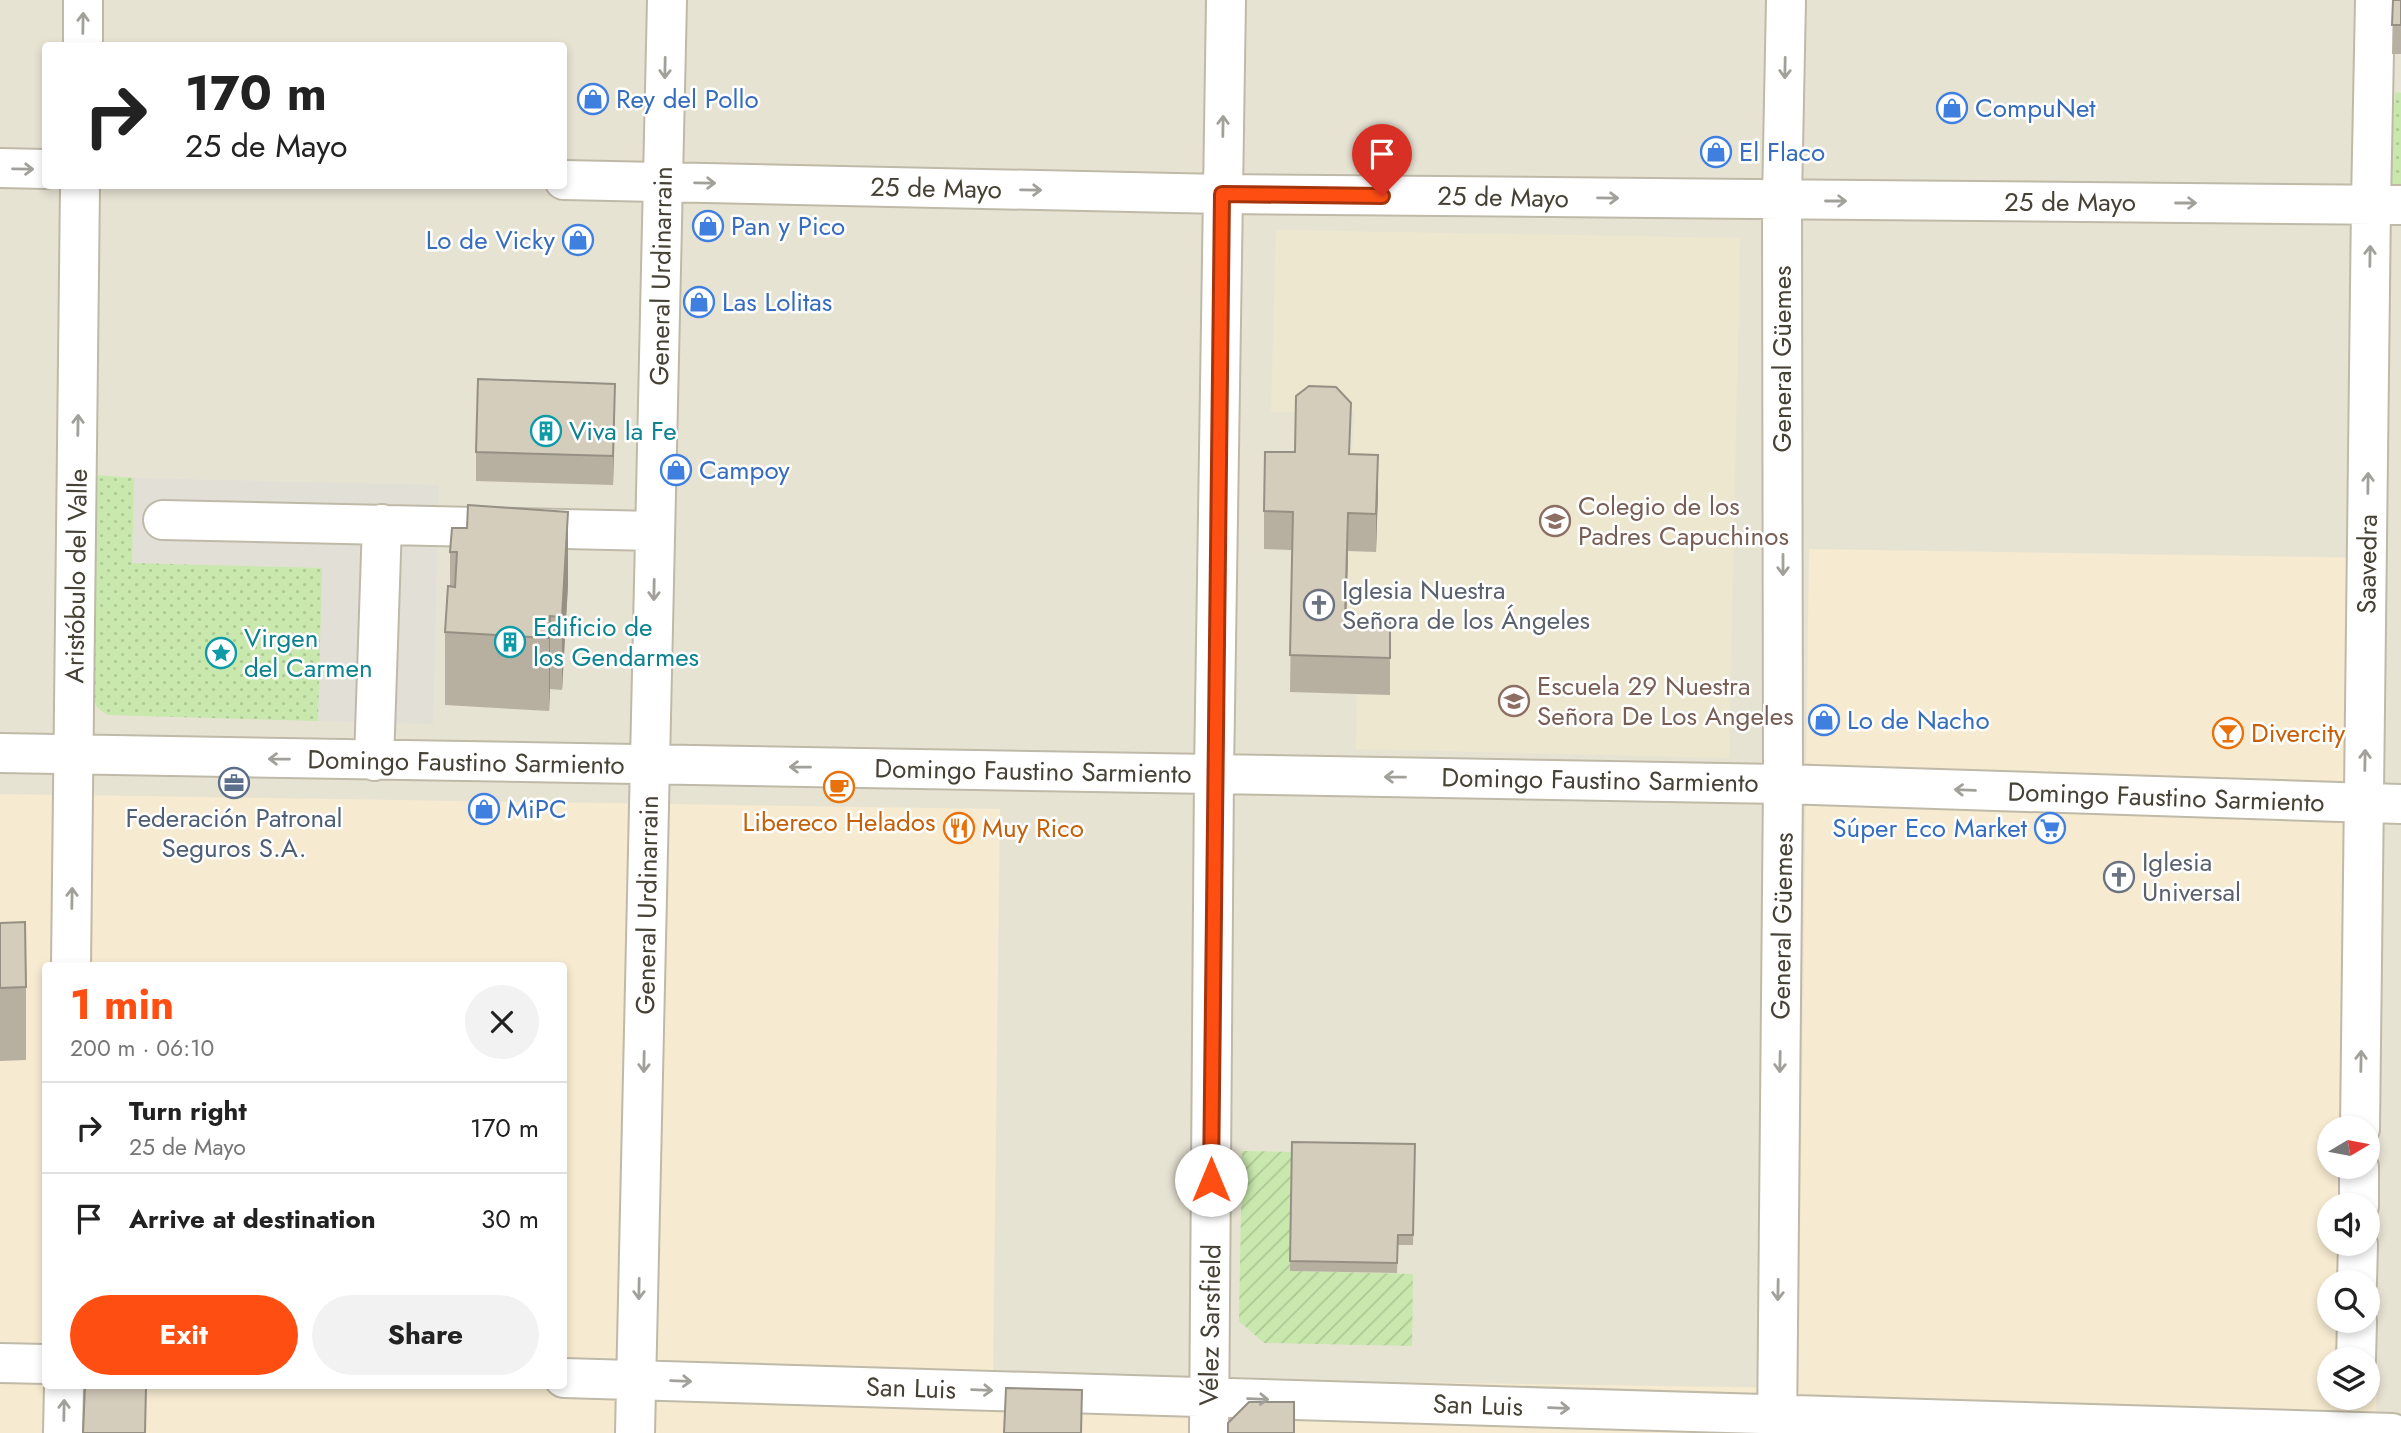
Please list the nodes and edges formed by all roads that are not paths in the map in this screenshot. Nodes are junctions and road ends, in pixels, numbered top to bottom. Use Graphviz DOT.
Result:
graph roads {
  1 [pos="83,0"];
  2 [pos="667,0"];
  3 [pos="1226,0"];
  4 [pos="1786,0"];
  5 [pos="2375,0"];
  6 [pos="83,42"];
  7 [pos="0,168"];
  8 [pos="42,169"];
  9 [pos="567,180"];
  10 [pos="663,183"];
  11 [pos="80,189"];
  12 [pos="1222,194"];
  13 [pos="1782,200"];
  14 [pos="2386,204"];
  15 [pos="163,520"];
  16 [pos="382,524"];
  17 [pos="655,531"];
  18 [pos="0,753"];
  19 [pos="74,755"];
  20 [pos="374,761"];
  21 [pos="650,765"];
  22 [pos="1214,773"];
  23 [pos="1783,784"];
  24 [pos="2383,804"];
  25 [pos="71,962"];
  26 [pos="2361,1116"];
  27 [pos="0,1363"];
  28 [pos="42,1364"];
  29 [pos="567,1378"];
  30 [pos="636,1380"];
  31 [pos="64,1389"];
  32 [pos="1209,1415"];
  33 [pos="1777,1424"];
  34 [pos="2365,1424"];
  35 [pos="63,1433"];
  36 [pos="635,1433"];
  6 -- 1 [label="street, one-way"];
  2 -- 10 [label="street, General Urdinarrain, one-way"];
  12 -- 3 [label="street, Vélez Sarsfield, one-way"];
  4 -- 13 [label="street, General Güemes, one-way"];
  5 -- 14 [label="street, Saavedra"];
  7 -- 8 [label="street, one-way"];
  9 -- 10 [label="street, 25 de Mayo"];
  10 -- 12 [label="street, 25 de Mayo, one-way"];
  10 -- 17 [label="street, General Urdinarrain"];
  19 -- 11 [label="street, Aristóbulo del Valle, one-way"];
  12 -- 13 [label="street, 25 de Mayo, one-way"];
  12 -- 22 [label="street, Vélez Sarsfield"];
  13 -- 14 [label="street, 25 de Mayo, one-way"];
  13 -- 23 [label="street, General Güemes, one-way"];
  24 -- 14 [label="street, Saavedra, one-way"];
  15 -- 16 [label="street"];
  16 -- 17 [label="street"];
  16 -- 20 [label="street"];
  17 -- 21 [label="street, General Urdinarrain, one-way"];
  18 -- 19 [label="street, Domingo Faustino Sarmiento"];
  20 -- 19 [label="street, Domingo Faustino Sarmiento, one-way"];
  25 -- 19 [label="street, Aristóbulo del Valle, one-way"];
  20 -- 21 [label="street, Domingo Faustino Sarmiento"];
  22 -- 21 [label="street, Domingo Faustino Sarmiento, one-way"];
  21 -- 30 [label="street, General Urdinarrain, one-way"];
  23 -- 22 [label="street, Domingo Faustino Sarmiento, one-way"];
  22 -- 32 [label="street, Vélez Sarsfield"];
  24 -- 23 [label="street, Domingo Faustino Sarmiento, one-way"];
  23 -- 33 [label="street, General Güemes, one-way"];
  26 -- 24 [label="street, Saavedra, one-way"];
  27 -- 28 [label="street"];
  29 -- 30 [label="street, San Luis"];
  30 -- 32 [label="street, San Luis, one-way"];
  30 -- 36 [label="street, General Urdinarrain"];
  35 -- 31 [label="street, one-way"];
  32 -- 33 [label="street, San Luis, one-way"];
  33 -- 34 [label="street, San Luis"];
}
